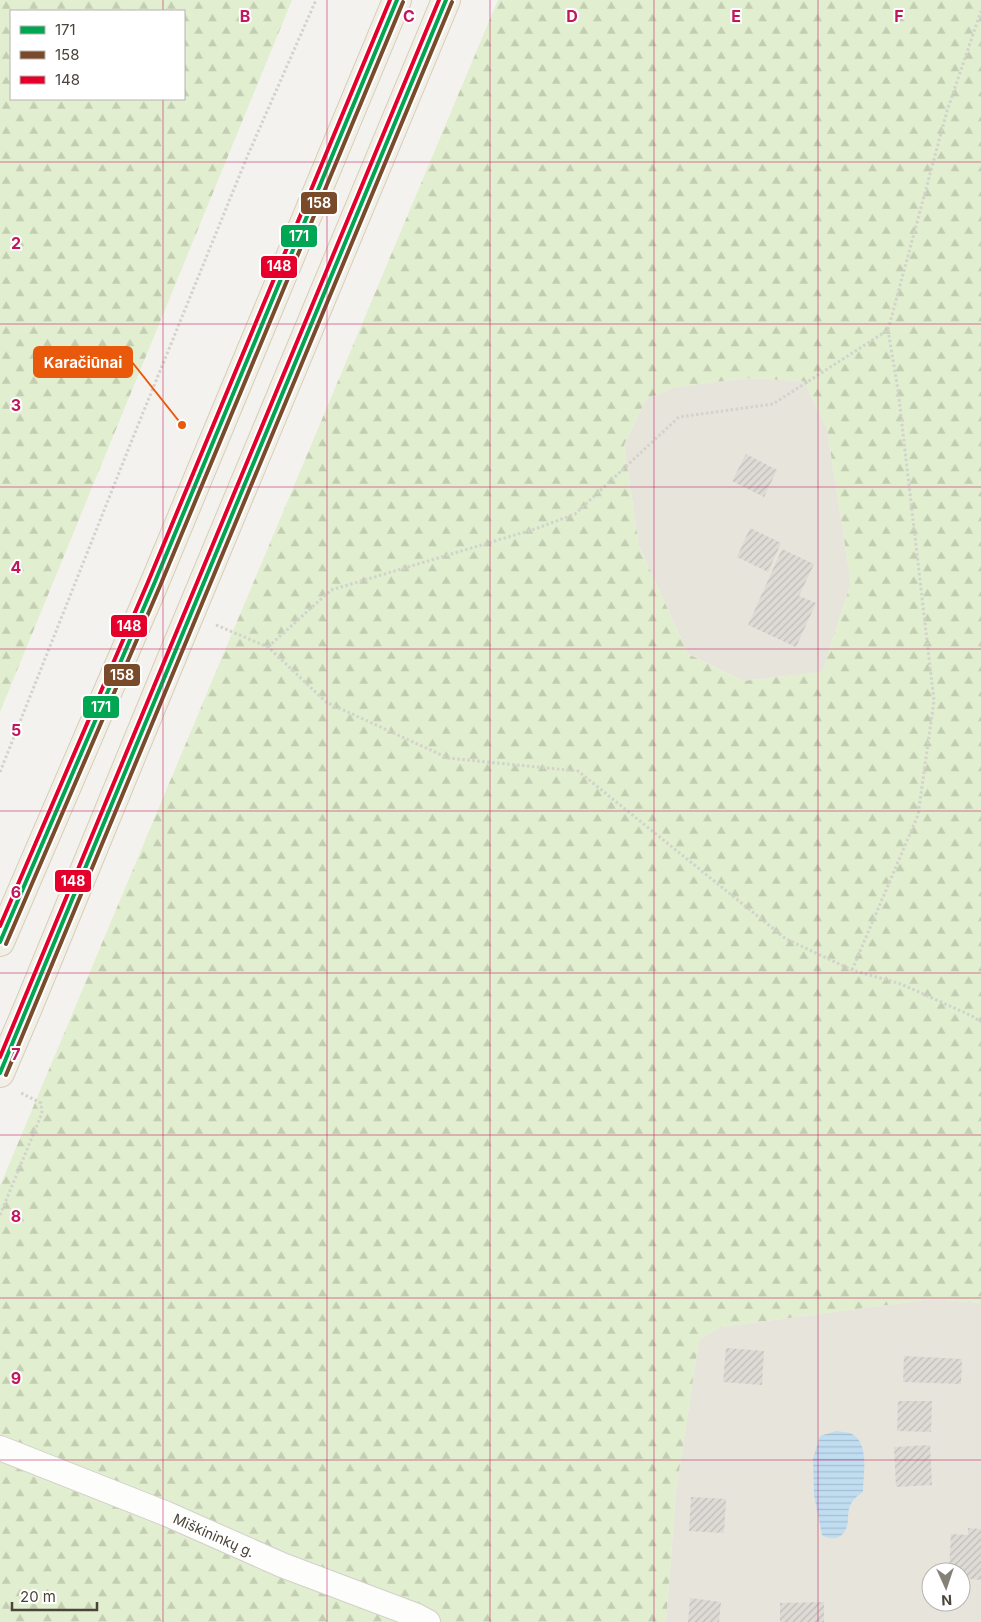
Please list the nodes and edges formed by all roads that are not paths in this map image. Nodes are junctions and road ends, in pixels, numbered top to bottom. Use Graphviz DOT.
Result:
graph roads {
  1 [pos="397,0"];
  2 [pos="446,0"];
  3 [pos="0,942"];
  4 [pos="8,1082"];
  5 [pos="0,1448"];
  6 [pos="428,1622"];
  1 -- 3 [label="main road"];
  2 -- 4 [label="main road"];
  5 -- 6 [label="street, Miškininkų g."];
}
